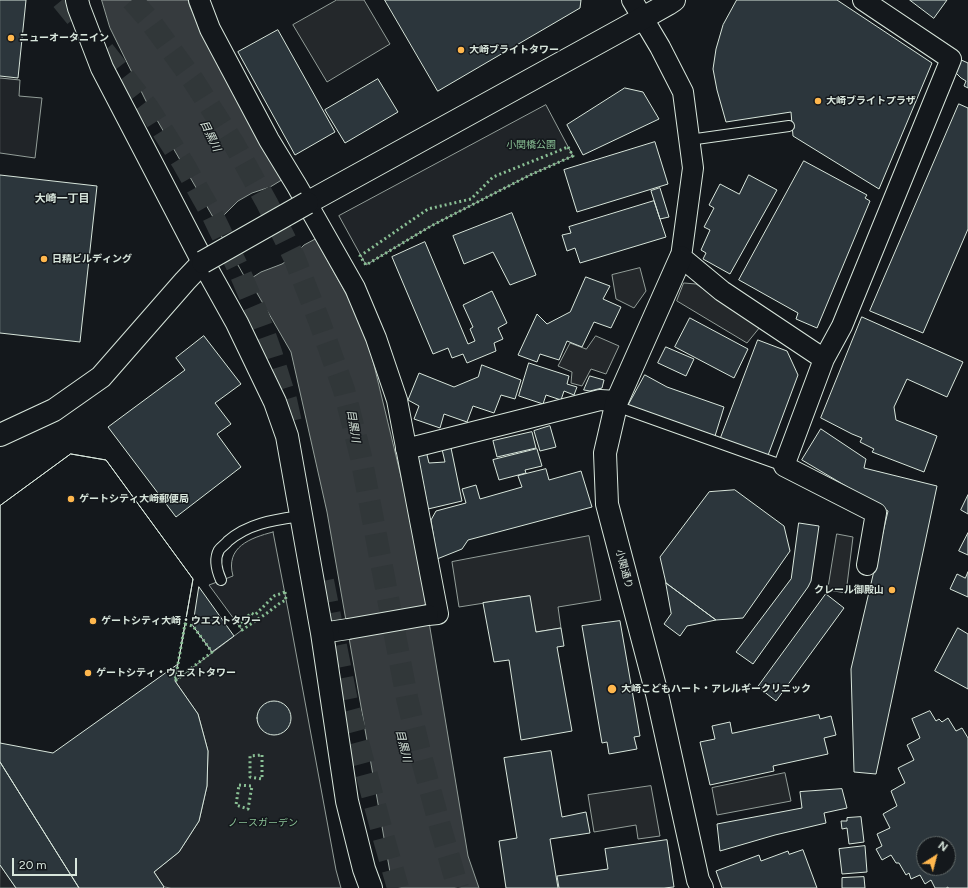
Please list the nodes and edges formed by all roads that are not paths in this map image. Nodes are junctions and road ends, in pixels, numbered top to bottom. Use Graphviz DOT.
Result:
graph roads {
  1 [pos="77,0"];
  2 [pos="199,0"];
  3 [pos="632,0"];
  4 [pos="674,0"];
  5 [pos="863,0"];
  6 [pos="643,18"];
  7 [pos="789,126"];
  8 [pos="689,140"];
  9 [pos="307,204"];
  10 [pos="681,257"];
  11 [pos="203,262"];
  12 [pos="824,359"];
  13 [pos="617,403"];
  14 [pos="0,435"];
  15 [pos="406,449"];
  16 [pos="784,466"];
  17 [pos="301,516"];
  18 [pos="866,565"];
  19 [pos="221,580"];
  20 [pos="322,633"];
  21 [pos="371,888"];
  22 [pos="702,888"];
  1 -- 11 [label="street"];
  2 -- 9 [label="street"];
  3 -- 6 [label="street"];
  4 -- 6 [label="street"];
  5 -- 12 [label="street"];
  6 -- 8 [label="street"];
  6 -- 9 [label="street"];
  7 -- 8 [label="lane"];
  8 -- 10 [label="street"];
  9 -- 11 [label="street, bridge"];
  9 -- 15 [label="street"];
  10 -- 12 [label="street"];
  10 -- 13 [label="street, 小関通り"];
  11 -- 14 [label="street"];
  11 -- 17 [label="street"];
  12 -- 16 [label="street"];
  13 -- 15 [label="street"];
  13 -- 16 [label="lane"];
  13 -- 22 [label="street, 小関通り"];
  15 -- 20 [label="street, bridge"];
  16 -- 18 [label="street"];
  17 -- 19 [label="lane"];
  17 -- 20 [label="street"];
  20 -- 21 [label="street"];
}
